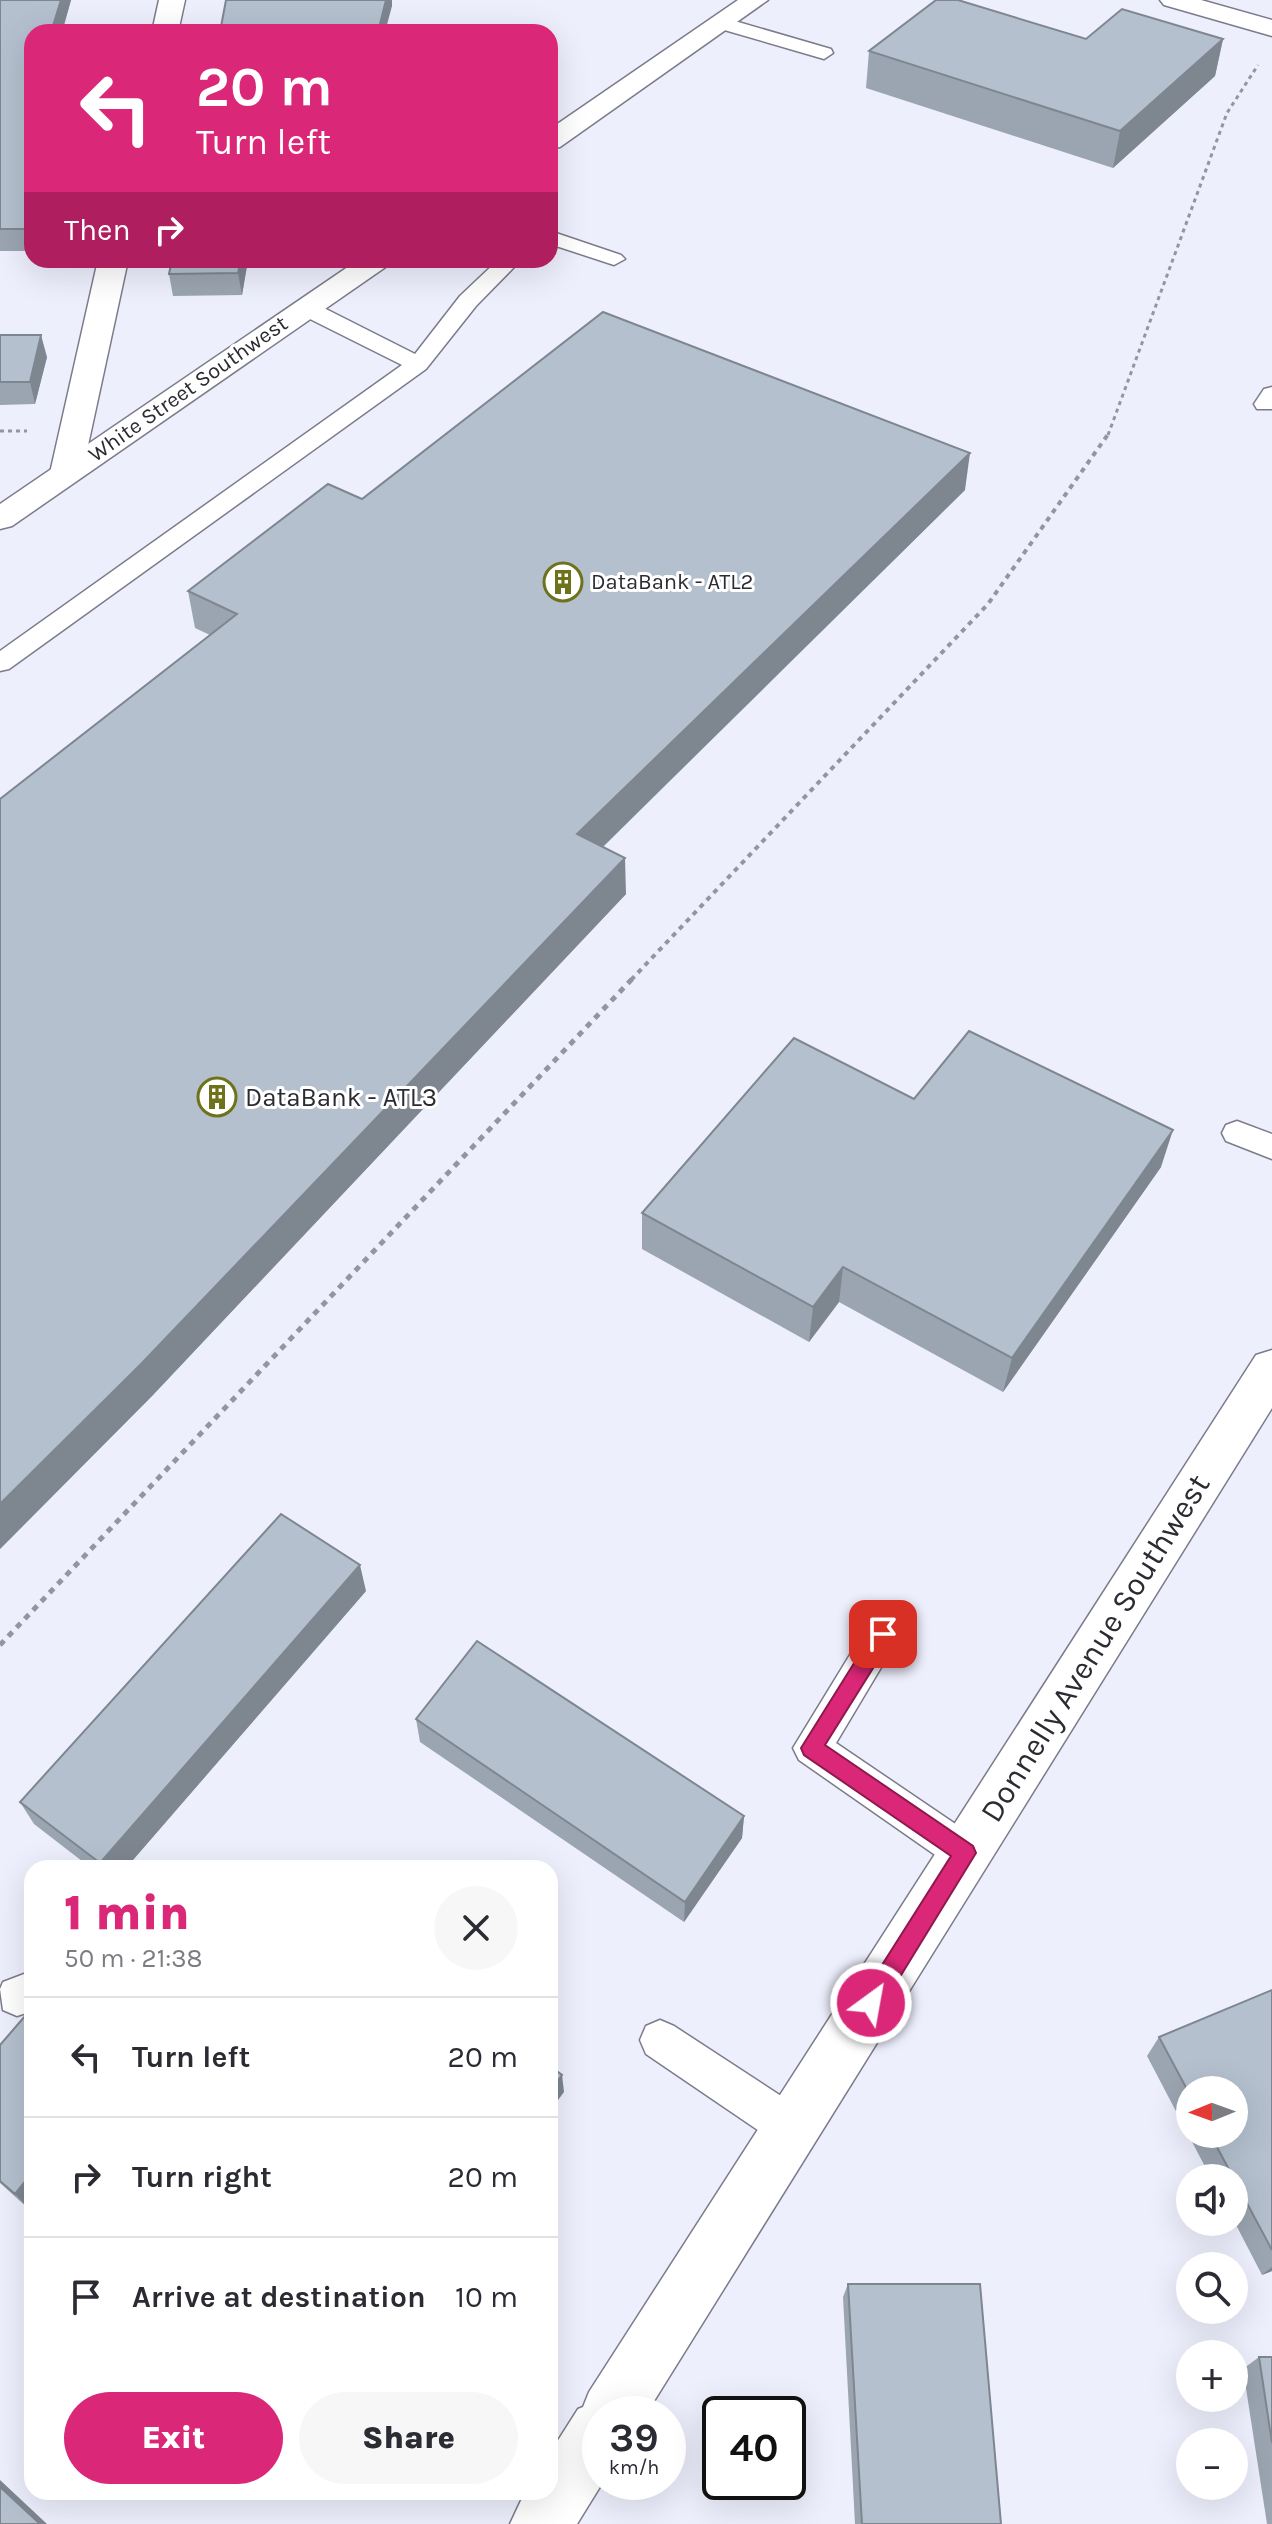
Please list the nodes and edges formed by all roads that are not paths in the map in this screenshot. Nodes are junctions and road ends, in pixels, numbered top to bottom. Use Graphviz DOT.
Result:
graph roads {
  1 [pos="172,0"];
  2 [pos="755,0"];
  3 [pos="1173,0"];
  4 [pos="721,23"];
  5 [pos="167,24"];
  6 [pos="1272,28"];
  7 [pos="824,53"];
  8 [pos="558,135"];
  9 [pos="558,240"];
  10 [pos="614,259"];
  11 [pos="111,268"];
  12 [pos="365,268"];
  13 [pos="502,268"];
  14 [pos="306,308"];
  15 [pos="418,364"];
  16 [pos="66,473"];
  17 [pos="0,519"];
  18 [pos="0,663"];
  19 [pos="1237,1133"];
  20 [pos="1272,1147"];
  21 [pos="1272,1369"];
  22 [pos="883,1634"];
  23 [pos="965,1853"];
  24 [pos="660,2040"];
  25 [pos="792,2128"];
  26 [pos="622,2396"];
  27 [pos="582,2459"];
  28 [pos="558,2497"];
  29 [pos="556,2500"];
  30 [pos="541,2524"];
  1 -- 5 [label="street"];
  2 -- 4 [label="street"];
  3 -- 6 [label="street"];
  4 -- 7 [label="lane"];
  4 -- 8 [label="street"];
  9 -- 10 [label="lane"];
  11 -- 16 [label="street"];
  12 -- 14 [label="street, White Street Southwest"];
  13 -- 15 [label="lane"];
  14 -- 15 [label="lane"];
  14 -- 16 [label="street, White Street Southwest"];
  15 -- 18 [label="lane"];
  16 -- 17 [label="street, White Street Southwest"];
  19 -- 20 [label="lane"];
  21 -- 23 [label="street, Donnelly Avenue Southwest"];
  22 -- 23 [label="lane"];
  23 -- 25 [label="street, Donnelly Avenue Southwest"];
  24 -- 25 [label="lane"];
  25 -- 26 [label="street, Donnelly Avenue Southwest"];
  27 -- 28 [label="street"];
  29 -- 30 [label="street"];
}
